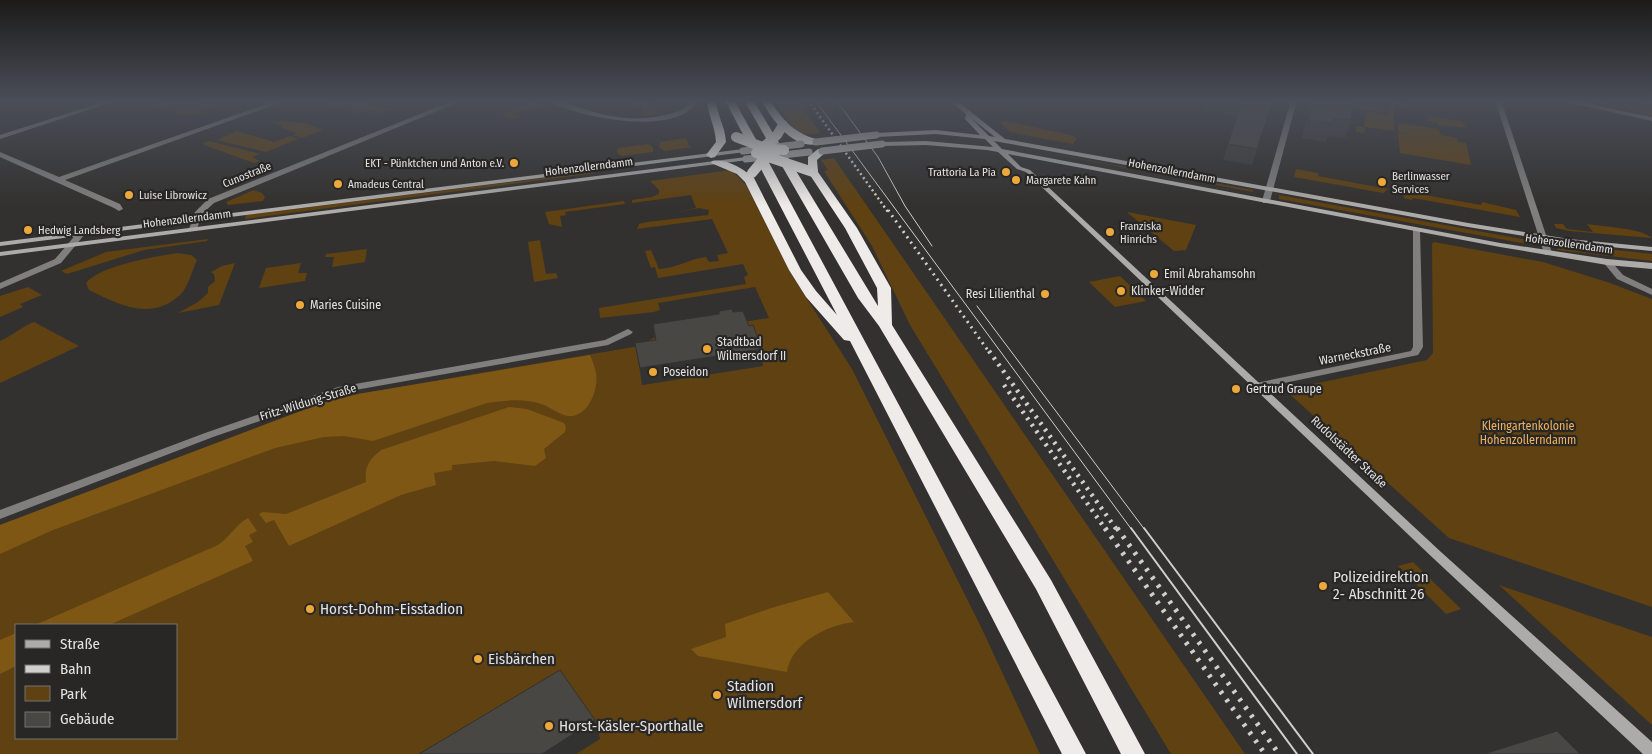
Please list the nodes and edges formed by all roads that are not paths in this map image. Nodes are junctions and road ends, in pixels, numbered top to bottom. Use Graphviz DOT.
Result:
graph roads {
  1 [pos="185,135"];
  2 [pos="374,135"];
  3 [pos="720,135"];
  4 [pos="733,135"];
  5 [pos="749,135"];
  6 [pos="769,135"];
  7 [pos="775,135"];
  8 [pos="795,135"];
  9 [pos="875,135"];
  10 [pos="967,135"];
  11 [pos="997,135"];
  12 [pos="1284,135"];
  13 [pos="1509,135"];
  14 [pos="985,137"];
  15 [pos="1002,140"];
  16 [pos="801,144"];
  17 [pos="819,146"];
  18 [pos="784,150"];
  19 [pos="998,150"];
  20 [pos="763,152"];
  21 [pos="809,152"];
  22 [pos="1016,153"];
  23 [pos="0,154"];
  24 [pos="744,155"];
  25 [pos="714,159"];
  26 [pos="1028,171"];
  27 [pos="813,172"];
  28 [pos="751,177"];
  29 [pos="58,180"];
  30 [pos="1269,188"];
  31 [pos="1266,201"];
  32 [pos="119,209"];
  33 [pos="197,219"];
  34 [pos="193,229"];
  35 [pos="1416,230"];
  36 [pos="81,234"];
  37 [pos="1542,237"];
  38 [pos="0,244"];
  39 [pos="73,244"];
  40 [pos="1652,249"];
  41 [pos="0,254"];
  42 [pos="1548,254"];
  43 [pos="1607,262"];
  44 [pos="1652,266"];
  45 [pos="0,286"];
  46 [pos="1652,292"];
  47 [pos="884,325"];
  48 [pos="628,332"];
  49 [pos="865,356"];
  50 [pos="1256,386"];
  51 [pos="0,515"];
  52 [pos="1652,752"];
  53 [pos="1074,754"];
  54 [pos="1133,754"];
  1 -- 29 [label="street"];
  2 -- 33 [label="street, Cunostraße"];
  3 -- 25 [label="highway"];
  4 -- 20 [label="highway, bridge"];
  5 -- 49 [label="highway"];
  6 -- 47 [label="highway"];
  7 -- 20 [label="highway, bridge"];
  8 -- 17 [label="highway"];
  9 -- 17 [label="main road, Hohenzollerndamm, bridge"];
  10 -- 14 [label="main road, Hohenzollerndamm, bridge"];
  11 -- 15 [label="main road, Rudolstädter Straße"];
  12 -- 30 [label="street"];
  13 -- 37 [label="street"];
  14 -- 15 [label="main road, Hohenzollerndamm"];
  14 -- 19 [label="main road, Rudolstädter Straße"];
  15 -- 22 [label="main road, Rudolstädter Straße"];
  15 -- 30 [label="main road, Hohenzollerndamm"];
  16 -- 17 [label="main road, Hohenzollerndamm"];
  16 -- 18 [label="highway, bridge"];
  16 -- 20 [label="main road, Hohenzollerndamm, bridge"];
  17 -- 19 [label="main road, Hohenzollerndamm, bridge"];
  17 -- 21 [label="main road, Hohenzollerndamm, bridge"];
  17 -- 27 [label="highway"];
  18 -- 20 [label="highway, bridge"];
  18 -- 21 [label="highway, bridge"];
  19 -- 22 [label="main road, Hohenzollerndamm"];
  19 -- 26 [label="main road, Rudolstädter Straße"];
  20 -- 21 [label="main road, Hohenzollerndamm, bridge"];
  20 -- 24 [label="highway, bridge"];
  20 -- 27 [label="highway, bridge"];
  20 -- 28 [label="highway, bridge"];
  22 -- 26 [label="main road, Rudolstädter Straße"];
  22 -- 31 [label="main road, Hohenzollerndamm"];
  23 -- 29 [label="street"];
  24 -- 25 [label="main road, Hohenzollerndamm"];
  25 -- 28 [label="highway"];
  25 -- 33 [label="main road, Hohenzollerndamm"];
  25 -- 34 [label="main road, Hohenzollerndamm"];
  26 -- 50 [label="main road, Rudolstädter Straße"];
  27 -- 47 [label="highway"];
  28 -- 49 [label="highway"];
  29 -- 32 [label="street"];
  30 -- 31 [label="street"];
  30 -- 37 [label="main road, Hohenzollerndamm"];
  31 -- 35 [label="main road, Hohenzollerndamm"];
  33 -- 34 [label="street, Cunostraße"];
  33 -- 36 [label="main road, Hohenzollerndamm"];
  34 -- 39 [label="main road, Hohenzollerndamm"];
  35 -- 42 [label="main road, Hohenzollerndamm"];
  35 -- 50 [label="street, Warneckstraße"];
  36 -- 38 [label="main road, Hohenzollerndamm"];
  36 -- 39 [label="street"];
  37 -- 40 [label="main road, Hohenzollerndamm"];
  37 -- 42 [label="street"];
  39 -- 41 [label="main road, Hohenzollerndamm"];
  39 -- 45 [label="street"];
  42 -- 43 [label="main road, Hohenzollerndamm"];
  43 -- 44 [label="main road, Hohenzollerndamm"];
  43 -- 46 [label="street"];
  47 -- 54 [label="highway"];
  48 -- 51 [label="street, Fritz-Wildung-Straße"];
  49 -- 53 [label="highway"];
  50 -- 52 [label="main road, Rudolstädter Straße"];
}
